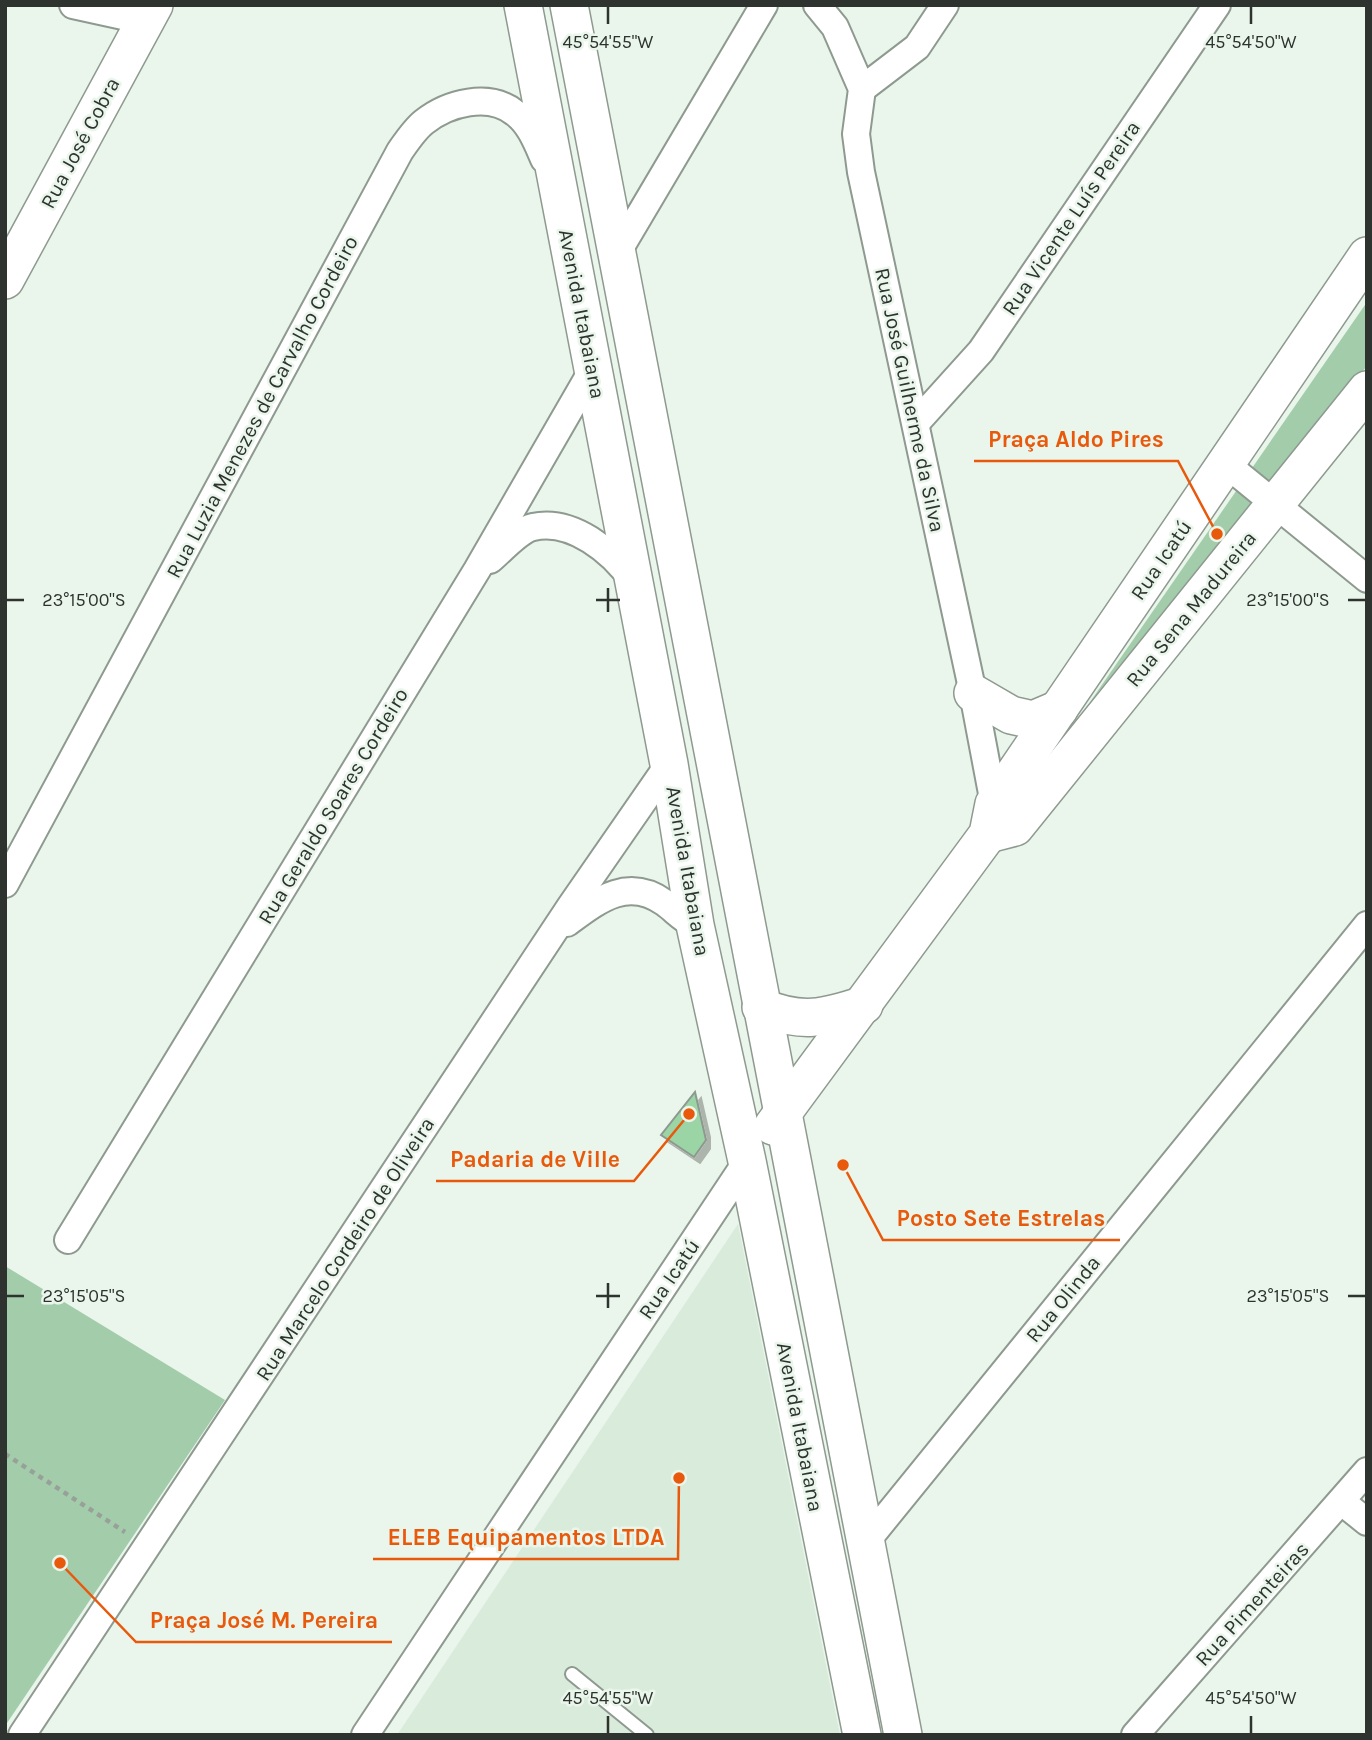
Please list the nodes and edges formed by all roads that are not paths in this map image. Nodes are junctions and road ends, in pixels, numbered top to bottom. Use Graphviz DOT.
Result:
graph roads {
  1 [pos="73,5"];
  2 [pos="523,5"];
  3 [pos="569,5"];
  4 [pos="764,5"];
  5 [pos="817,5"];
  6 [pos="944,5"];
  7 [pos="1217,5"];
  8 [pos="150,13"];
  9 [pos="862,89"];
  10 [pos="564,222"];
  11 [pos="616,254"];
  12 [pos="1367,256"];
  13 [pos="7,273"];
  14 [pos="593,369"];
  15 [pos="1367,390"];
  16 [pos="916,423"];
  17 [pos="1226,464"];
  18 [pos="1276,502"];
  19 [pos="477,570"];
  20 [pos="1367,579"];
  21 [pos="635,584"];
  22 [pos="973,693"];
  23 [pos="1059,709"];
  24 [pos="669,764"];
  25 [pos="999,822"];
  26 [pos="5,884"];
  27 [pos="695,925"];
  28 [pos="1367,925"];
  29 [pos="554,932"];
  30 [pos="864,1005"];
  31 [pos="761,1007"];
  32 [pos="783,1113"];
  33 [pos="747,1161"];
  34 [pos="68,1240"];
  35 [pos="1367,1471"];
  36 [pos="1342,1502"];
  37 [pos="1367,1522"];
  38 [pos="865,1543"];
  39 [pos="572,1674"];
  40 [pos="22,1735"];
  41 [pos="365,1735"];
  42 [pos="647,1735"];
  43 [pos="862,1735"];
  44 [pos="903,1735"];
  45 [pos="1135,1735"];
  1 -- 8 [label="street"];
  2 -- 10 [label="main road, Avenida Itabaiana"];
  3 -- 11 [label="main road, Avenida Itabaiana"];
  4 -- 11 [label="street"];
  5 -- 9 [label="street"];
  6 -- 9 [label="street"];
  7 -- 16 [label="street, Rua Vicente Luís Pereira"];
  8 -- 13 [label="main road, Rua José Cobra"];
  9 -- 16 [label="street, Rua José Guilherme da Silva"];
  10 -- 14 [label="main road, Avenida Itabaiana"];
  10 -- 26 [label="street, Rua Luzia Menezes de Carvalho Cordeiro"];
  11 -- 31 [label="main road, Avenida Itabaiana"];
  12 -- 17 [label="main road, Rua Icatú"];
  14 -- 19 [label="street, Rua Geraldo Soares Cordeiro"];
  14 -- 21 [label="main road, Avenida Itabaiana"];
  15 -- 18 [label="main road, Rua Sena Madureira"];
  16 -- 22 [label="street, Rua José Guilherme da Silva"];
  17 -- 18 [label="street"];
  17 -- 23 [label="main road, Rua Icatú"];
  18 -- 20 [label="street"];
  18 -- 25 [label="main road, Rua Sena Madureira"];
  19 -- 21 [label="street"];
  19 -- 34 [label="street, Rua Geraldo Soares Cordeiro"];
  21 -- 24 [label="main road, Avenida Itabaiana"];
  22 -- 23 [label="main road"];
  22 -- 25 [label="street, Rua José Guilherme da Silva"];
  23 -- 25 [label="main road, Rua Icatú"];
  24 -- 27 [label="main road, Avenida Itabaiana"];
  24 -- 29 [label="street, Rua Marcelo Cordeiro de Oliveira"];
  25 -- 30 [label="main road, Rua Icatú"];
  27 -- 29 [label="street"];
  27 -- 33 [label="main road, Avenida Itabaiana"];
  28 -- 38 [label="street, Rua Olinda"];
  29 -- 40 [label="street, Rua Marcelo Cordeiro de Oliveira"];
  30 -- 31 [label="main road"];
  30 -- 32 [label="main road, Rua Icatú"];
  31 -- 32 [label="main road, Avenida Itabaiana"];
  32 -- 33 [label="main road, Rua Icatú"];
  32 -- 38 [label="main road, Avenida Itabaiana"];
  33 -- 41 [label="street, Rua Icatú"];
  33 -- 43 [label="main road, Avenida Itabaiana"];
  35 -- 36 [label="street, Rua Pimenteiras"];
  36 -- 37 [label="street"];
  36 -- 45 [label="street, Rua Pimenteiras"];
  38 -- 44 [label="main road, Avenida Itabaiana"];
  39 -- 42 [label="lane"];
}
